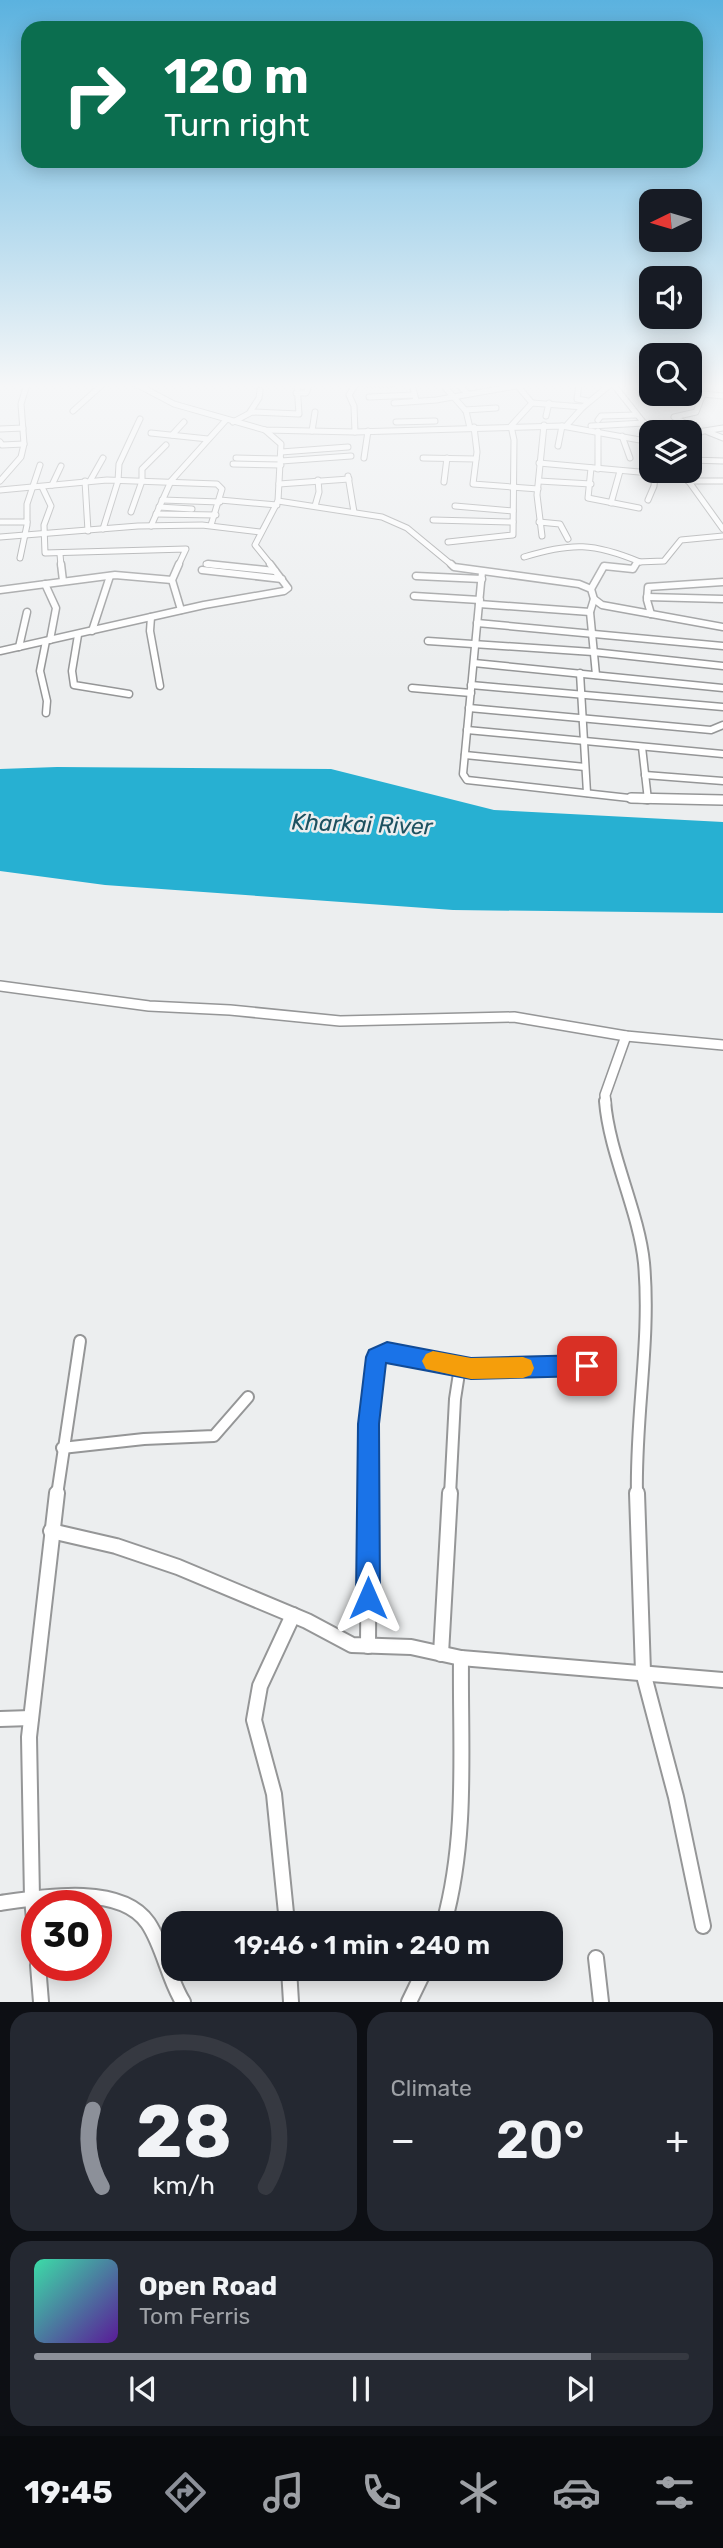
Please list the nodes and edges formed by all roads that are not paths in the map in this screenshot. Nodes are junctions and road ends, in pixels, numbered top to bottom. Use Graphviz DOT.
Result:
graph roads {
  1 [pos="36,477"];
  2 [pos="56,477"];
  3 [pos="90,477"];
  4 [pos="118,477"];
  5 [pos="143,477"];
  6 [pos="174,477"];
  7 [pos="280,477"];
  8 [pos="345,477"];
  9 [pos="349,477"];
  10 [pos="445,477"];
  11 [pos="474,477"];
  12 [pos="515,477"];
  13 [pos="539,477"];
  14 [pos="590,477"];
  15 [pos="618,477"];
  16 [pos="702,478"];
  17 [pos="318,480"];
  18 [pos="88,481"];
  19 [pos="118,481"];
  20 [pos="142,481"];
  21 [pos="171,481"];
  22 [pos="539,481"];
  23 [pos="723,481"];
  24 [pos="444,482"];
  25 [pos="654,483"];
  26 [pos="689,483"];
  27 [pos="279,484"];
  28 [pos="590,484"];
  29 [pos="52,485"];
  30 [pos="42,486"];
  31 [pos="515,487"];
  32 [pos="32,488"];
  33 [pos="538,489"];
  34 [pos="0,490"];
  35 [pos="162,500"];
  36 [pos="648,500"];
  37 [pos="220,501"];
  38 [pos="278,503"];
  39 [pos="611,503"];
  40 [pos="315,506"];
  41 [pos="454,506"];
  42 [pos="639,508"];
  43 [pos="158,510"];
  44 [pos="513,511"];
  45 [pos="131,512"];
  46 [pos="354,512"];
  47 [pos="217,513"];
  48 [pos="433,520"];
  49 [pos="457,521"];
  50 [pos="0,522"];
  51 [pos="27,522"];
  52 [pos="513,522"];
  53 [pos="539,522"];
  54 [pos="211,525"];
  55 [pos="151,526"];
  56 [pos="103,529"];
  57 [pos="723,529"];
  58 [pos="88,531"];
  59 [pos="260,532"];
  60 [pos="44,535"];
  61 [pos="25,536"];
  62 [pos="542,536"];
  63 [pos="723,536"];
  64 [pos="0,537"];
  65 [pos="568,539"];
  66 [pos="468,540"];
  67 [pos="448,542"];
  68 [pos="60,554"];
  69 [pos="20,558"];
  70 [pos="524,558"];
  71 [pos="640,562"];
  72 [pos="275,571"];
  73 [pos="482,575"];
  74 [pos="110,576"];
  75 [pos="416,576"];
  76 [pos="282,579"];
  77 [pos="172,580"];
  78 [pos="63,581"];
  79 [pos="723,582"];
  80 [pos="45,584"];
  81 [pos="591,589"];
  82 [pos="0,590"];
  83 [pos="414,596"];
  84 [pos="647,597"];
  85 [pos="594,599"];
  86 [pos="723,599"];
  87 [pos="480,602"];
  88 [pos="181,610"];
  89 [pos="27,612"];
  90 [pos="590,612"];
  91 [pos="651,614"];
  92 [pos="151,617"];
  93 [pos="477,623"];
  94 [pos="722,628"];
  95 [pos="92,631"];
  96 [pos="592,633"];
  97 [pos="78,635"];
  98 [pos="428,640"];
  99 [pos="48,641"];
  100 [pos="475,643"];
  101 [pos="723,646"];
  102 [pos="19,647"];
  103 [pos="0,651"];
  104 [pos="593,652"];
  105 [pos="474,663"];
  106 [pos="723,666"];
  107 [pos="580,673"];
  108 [pos="596,675"];
  109 [pos="160,686"];
  110 [pos="412,688"];
  111 [pos="723,688"];
  112 [pos="471,689"];
  113 [pos="129,694"];
  114 [pos="580,695"];
  115 [pos="723,707"];
  116 [pos="469,708"];
  117 [pos="47,713"];
  118 [pos="581,717"];
  119 [pos="723,725"];
  120 [pos="467,730"];
  121 [pos="583,741"];
  122 [pos="642,747"];
  123 [pos="723,754"];
  124 [pos="465,755"];
  125 [pos="585,767"];
  126 [pos="645,775"];
  127 [pos="723,781"];
  128 [pos="587,793"];
  129 [pos="648,800"];
  130 [pos="723,800"];
  131 [pos="0,986"];
  132 [pos="626,1036"];
  133 [pos="723,1045"];
  134 [pos="79,1341"];
  135 [pos="587,1366"];
  136 [pos="460,1367"];
  137 [pos="248,1397"];
  138 [pos="62,1448"];
  139 [pos="51,1531"];
  140 [pos="293,1615"];
  141 [pos="368,1646"];
  142 [pos="441,1654"];
  143 [pos="461,1658"];
  144 [pos="643,1672"];
  145 [pos="723,1680"];
  146 [pos="31,1718"];
  147 [pos="0,1719"];
  148 [pos="32,1890"];
  149 [pos="21,1900"];
  150 [pos="0,1903"];
  151 [pos="112,1903"];
  152 [pos="286,1911"];
  153 [pos="447,1911"];
  154 [pos="702,1926"];
  155 [pos="596,1958"];
  156 [pos="39,1981"];
  157 [pos="289,1981"];
  158 [pos="419,1981"];
  159 [pos="41,2002"];
  160 [pos="183,2002"];
  161 [pos="290,2002"];
  162 [pos="409,2002"];
  163 [pos="601,2002"];
  1 -- 32 [label="street"];
  2 -- 29 [label="street"];
  3 -- 18 [label="street"];
  4 -- 19 [label="street"];
  5 -- 20 [label="street"];
  6 -- 21 [label="street"];
  7 -- 27 [label="street"];
  8 -- 17 [label="street"];
  9 -- 46 [label="street"];
  10 -- 24 [label="street"];
  11 -- 31 [label="street"];
  12 -- 31 [label="street"];
  13 -- 22 [label="street"];
  14 -- 28 [label="street"];
  15 -- 39 [label="street"];
  16 -- 23 [label="street"];
  17 -- 27 [label="street"];
  17 -- 40 [label="street"];
  18 -- 19 [label="street"];
  18 -- 29 [label="street"];
  18 -- 58 [label="street"];
  19 -- 20 [label="street"];
  19 -- 56 [label="street"];
  20 -- 21 [label="street"];
  20 -- 45 [label="street"];
  21 -- 35 [label="street"];
  21 -- 37 [label="street"];
  22 -- 28 [label="street"];
  22 -- 33 [label="street"];
  25 -- 36 [label="street"];
  26 -- 57 [label="street"];
  27 -- 38 [label="street"];
  28 -- 39 [label="street"];
  29 -- 30 [label="street"];
  30 -- 32 [label="street"];
  30 -- 60 [label="street"];
  31 -- 33 [label="street"];
  31 -- 44 [label="street"];
  32 -- 34 [label="street"];
  32 -- 51 [label="street"];
  33 -- 53 [label="street"];
  35 -- 37 [label="street"];
  35 -- 43 [label="street"];
  37 -- 38 [label="street"];
  37 -- 47 [label="street"];
  38 -- 40 [label="street"];
  38 -- 59 [label="street"];
  39 -- 42 [label="street"];
  40 -- 46 [label="street"];
  41 -- 44 [label="street"];
  43 -- 47 [label="street"];
  43 -- 55 [label="street"];
  44 -- 52 [label="street"];
  46 -- 73 [label="street"];
  47 -- 54 [label="street"];
  48 -- 49 [label="street"];
  49 -- 52 [label="street"];
  49 -- 66 [label="street"];
  50 -- 51 [label="street"];
  51 -- 61 [label="street"];
  52 -- 66 [label="street"];
  53 -- 62 [label="street"];
  53 -- 65 [label="street"];
  54 -- 55 [label="street"];
  54 -- 59 [label="street"];
  55 -- 56 [label="street"];
  56 -- 58 [label="street"];
  58 -- 60 [label="street"];
  59 -- 72 [label="street"];
  60 -- 61 [label="street"];
  60 -- 68 [label="street"];
  61 -- 64 [label="street"];
  61 -- 69 [label="street"];
  63 -- 71 [label="street"];
  66 -- 67 [label="street"];
  68 -- 77 [label="street"];
  68 -- 78 [label="street"];
  70 -- 71 [label="street"];
  71 -- 81 [label="street"];
  72 -- 76 [label="street"];
  72 -- 76 [label="street"];
  73 -- 75 [label="street"];
  73 -- 81 [label="street"];
  73 -- 87 [label="street"];
  74 -- 77 [label="street"];
  74 -- 78 [label="street"];
  74 -- 95 [label="street"];
  76 -- 88 [label="street"];
  77 -- 88 [label="street"];
  78 -- 80 [label="street"];
  79 -- 84 [label="street"];
  80 -- 82 [label="street"];
  80 -- 99 [label="street"];
  81 -- 85 [label="street"];
  83 -- 87 [label="street"];
  84 -- 86 [label="street"];
  84 -- 91 [label="street"];
  85 -- 90 [label="street"];
  85 -- 91 [label="street"];
  87 -- 90 [label="street"];
  87 -- 93 [label="street"];
  88 -- 92 [label="street"];
  89 -- 102 [label="street"];
  90 -- 96 [label="street"];
  91 -- 94 [label="street"];
  92 -- 95 [label="street"];
  92 -- 109 [label="street"];
  93 -- 96 [label="street"];
  93 -- 100 [label="street"];
  95 -- 97 [label="street"];
  96 -- 101 [label="street"];
  96 -- 104 [label="street"];
  97 -- 99 [label="street"];
  97 -- 113 [label="street"];
  98 -- 100 [label="street"];
  99 -- 102 [label="street"];
  99 -- 117 [label="street"];
  100 -- 104 [label="street"];
  100 -- 105 [label="street"];
  102 -- 103 [label="street"];
  104 -- 106 [label="street"];
  104 -- 108 [label="street"];
  105 -- 107 [label="street"];
  105 -- 112 [label="street"];
  107 -- 108 [label="street"];
  107 -- 114 [label="street"];
  108 -- 111 [label="street"];
  110 -- 112 [label="street"];
  112 -- 114 [label="street"];
  112 -- 116 [label="street"];
  114 -- 115 [label="street"];
  114 -- 118 [label="street"];
  116 -- 118 [label="street"];
  116 -- 120 [label="street"];
  118 -- 119 [label="street"];
  118 -- 121 [label="street"];
  120 -- 121 [label="street"];
  120 -- 124 [label="street"];
  121 -- 122 [label="street"];
  121 -- 125 [label="street"];
  122 -- 123 [label="street"];
  122 -- 126 [label="street"];
  124 -- 125 [label="street"];
  124 -- 128 [label="street"];
  125 -- 128 [label="street"];
  126 -- 127 [label="street"];
  126 -- 129 [label="street"];
  128 -- 129 [label="street"];
  129 -- 130 [label="street"];
  131 -- 132 [label="street"];
  132 -- 133 [label="street"];
  132 -- 144 [label="street"];
  134 -- 138 [label="street"];
  135 -- 136 [label="street"];
  136 -- 141 [label="street"];
  136 -- 142 [label="street"];
  137 -- 138 [label="street"];
  138 -- 139 [label="street"];
  139 -- 140 [label="street"];
  139 -- 146 [label="street"];
  140 -- 141 [label="street"];
  140 -- 152 [label="street"];
  141 -- 142 [label="street"];
  142 -- 143 [label="street"];
  143 -- 144 [label="street"];
  143 -- 153 [label="street"];
  144 -- 145 [label="street"];
  144 -- 154 [label="street"];
  146 -- 147 [label="street"];
  146 -- 148 [label="street"];
  149 -- 150 [label="street"];
  151 -- 160 [label="street"];
  155 -- 163 [label="street"];
  156 -- 159 [label="street"];
  157 -- 161 [label="street"];
  158 -- 162 [label="street"];
}
